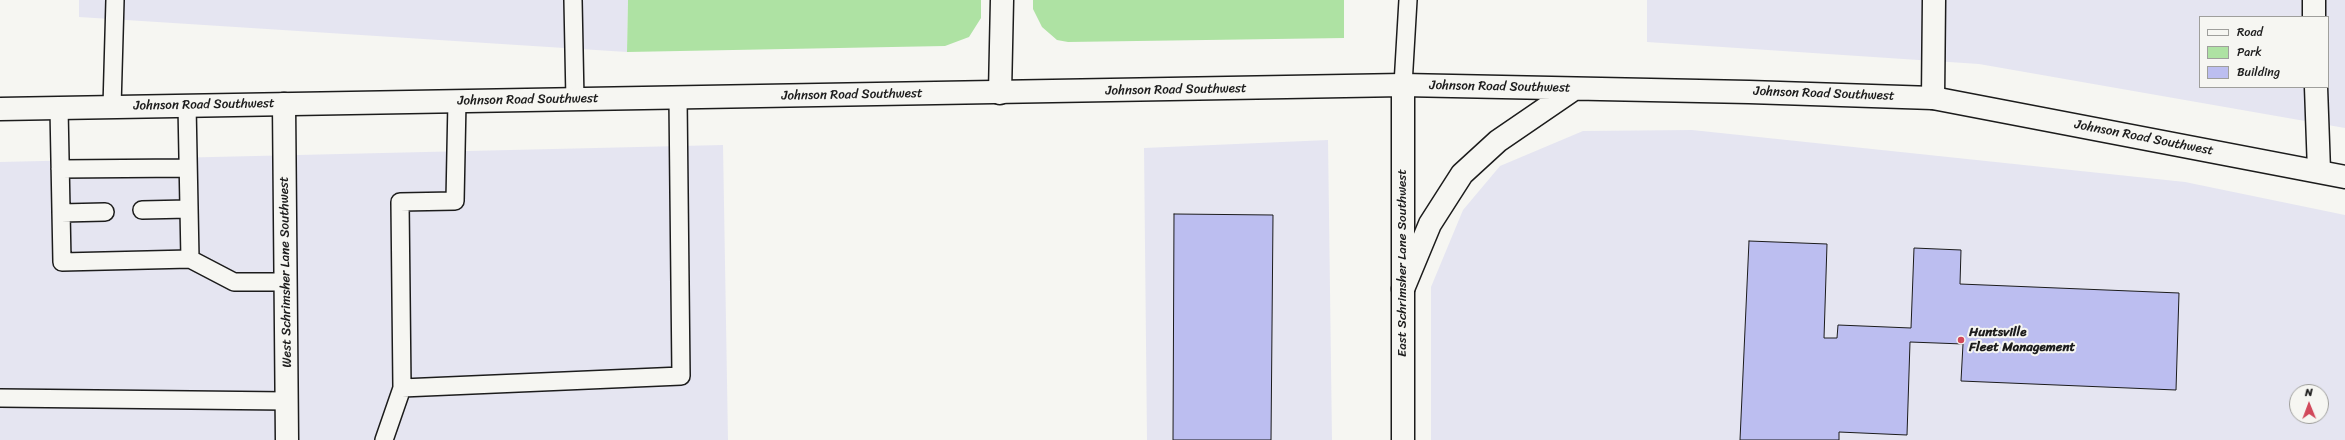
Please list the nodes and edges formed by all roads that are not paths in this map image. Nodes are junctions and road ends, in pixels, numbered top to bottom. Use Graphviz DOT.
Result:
graph roads {
  1 [pos="115,0"];
  2 [pos="573,0"];
  3 [pos="1002,0"];
  4 [pos="1408,0"];
  5 [pos="1934,0"];
  6 [pos="1404,85"];
  7 [pos="1574,88"];
  8 [pos="2316,88"];
  9 [pos="1000,93"];
  10 [pos="678,98"];
  11 [pos="1933,98"];
  12 [pos="575,100"];
  13 [pos="457,101"];
  14 [pos="284,104"];
  15 [pos="187,105"];
  16 [pos="112,107"];
  17 [pos="59,108"];
  18 [pos="0,109"];
  19 [pos="188,168"];
  20 [pos="60,169"];
  21 [pos="2319,171"];
  22 [pos="2345,177"];
  23 [pos="188,209"];
  24 [pos="142,210"];
  25 [pos="105,212"];
  26 [pos="61,213"];
  27 [pos="190,259"];
  28 [pos="286,282"];
  29 [pos="1403,289"];
  30 [pos="402,388"];
  31 [pos="0,398"];
  32 [pos="287,401"];
  33 [pos="287,440"];
  34 [pos="384,440"];
  35 [pos="1403,440"];
  1 -- 16 [label="lane"];
  2 -- 12 [label="lane"];
  3 -- 9 [label="street"];
  4 -- 6 [label="lane"];
  5 -- 11 [label="street"];
  6 -- 7 [label="street, Johnson Road Southwest"];
  6 -- 9 [label="street, Johnson Road Southwest"];
  6 -- 29 [label="street, East Schrimsher Lane Southwest"];
  7 -- 11 [label="street, Johnson Road Southwest"];
  7 -- 29 [label="street"];
  8 -- 21 [label="street"];
  9 -- 10 [label="street, Johnson Road Southwest"];
  10 -- 12 [label="street, Johnson Road Southwest"];
  10 -- 30 [label="lane"];
  11 -- 21 [label="street, Johnson Road Southwest"];
  12 -- 13 [label="street, Johnson Road Southwest"];
  13 -- 14 [label="street, Johnson Road Southwest"];
  13 -- 30 [label="lane"];
  14 -- 15 [label="street, Johnson Road Southwest"];
  14 -- 28 [label="street, West Schrimsher Lane Southwest"];
  15 -- 16 [label="street, Johnson Road Southwest"];
  15 -- 19 [label="lane"];
  16 -- 17 [label="street, Johnson Road Southwest"];
  17 -- 18 [label="street, Johnson Road Southwest"];
  17 -- 20 [label="lane"];
  19 -- 20 [label="lane"];
  19 -- 23 [label="lane"];
  20 -- 26 [label="lane"];
  21 -- 22 [label="street, Johnson Road Southwest"];
  23 -- 24 [label="lane"];
  23 -- 27 [label="lane"];
  25 -- 26 [label="lane"];
  26 -- 27 [label="lane"];
  27 -- 28 [label="lane"];
  28 -- 32 [label="street, West Schrimsher Lane Southwest"];
  29 -- 35 [label="street, East Schrimsher Lane Southwest"];
  30 -- 34 [label="lane"];
  31 -- 32 [label="lane"];
  32 -- 33 [label="street, West Schrimsher Lane Southwest"];
}
